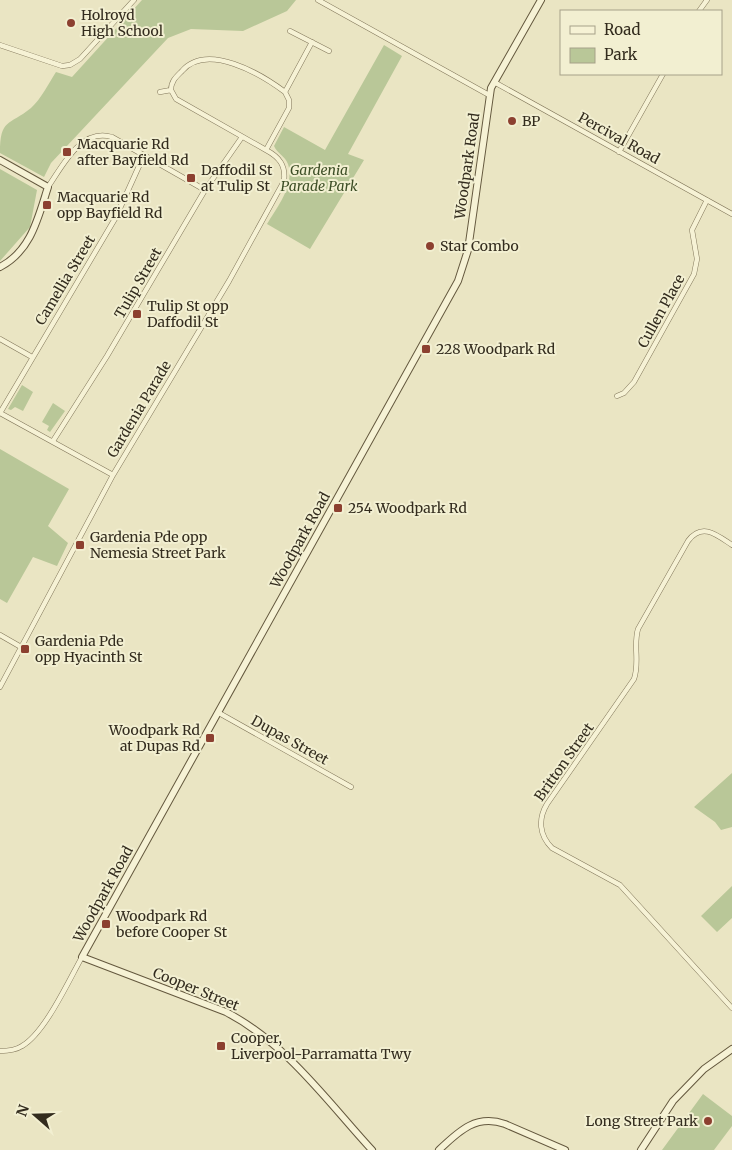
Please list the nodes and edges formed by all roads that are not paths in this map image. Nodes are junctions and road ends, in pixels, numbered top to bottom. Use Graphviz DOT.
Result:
graph roads {
  1 [pos="134,0"];
  2 [pos="318,0"];
  3 [pos="541,0"];
  4 [pos="290,31"];
  5 [pos="312,42"];
  6 [pos="0,45"];
  7 [pos="329,51"];
  8 [pos="662,75"];
  9 [pos="494,82"];
  10 [pos="171,90"];
  11 [pos="160,92"];
  12 [pos="285,92"];
  13 [pos="489,95"];
  14 [pos="242,137"];
  15 [pos="266,150"];
  16 [pos="619,152"];
  17 [pos="144,155"];
  18 [pos="0,160"];
  19 [pos="48,188"];
  20 [pos="205,190"];
  21 [pos="707,200"];
  22 [pos="732,214"];
  23 [pos="0,267"];
  24 [pos="0,339"];
  25 [pos="32,357"];
  26 [pos="617,396"];
  27 [pos="0,413"];
  28 [pos="53,441"];
  29 [pos="113,475"];
  30 [pos="732,545"];
  31 [pos="0,635"];
  32 [pos="21,647"];
  33 [pos="0,687"];
  34 [pos="219,713"];
  35 [pos="351,786"];
  36 [pos="82,957"];
  37 [pos="732,1008"];
  38 [pos="0,1051"];
  39 [pos="731,1051"];
  40 [pos="372,1150"];
  41 [pos="439,1150"];
  42 [pos="565,1150"];
  43 [pos="641,1150"];
  1 -- 6 [label="street"];
  2 -- 13 [label="street"];
  3 -- 9 [label="street, Woodpark Road"];
  4 -- 5 [label="street"];
  5 -- 7 [label="street"];
  5 -- 12 [label="street"];
  8 -- 16 [label="street"];
  9 -- 13 [label="street, Woodpark Road"];
  9 -- 16 [label="street, Percival Road"];
  10 -- 11 [label="street"];
  10 -- 12 [label="street"];
  10 -- 14 [label="street, Gardenia Parade"];
  12 -- 15 [label="street"];
  13 -- 34 [label="street, Woodpark Road"];
  14 -- 15 [label="street, Gardenia Parade"];
  14 -- 20 [label="street, Tulip Street"];
  15 -- 29 [label="street, Gardenia Parade"];
  16 -- 21 [label="street, Percival Road"];
  17 -- 19 [label="street"];
  17 -- 20 [label="street"];
  17 -- 25 [label="street, Camellia Street"];
  18 -- 19 [label="street"];
  19 -- 23 [label="street"];
  20 -- 28 [label="street, Tulip Street"];
  21 -- 22 [label="street, Percival Road"];
  21 -- 26 [label="street, Cullen Place"];
  24 -- 25 [label="street"];
  25 -- 27 [label="street, Camellia Street"];
  27 -- 28 [label="street"];
  28 -- 29 [label="street"];
  29 -- 32 [label="street, Gardenia Parade"];
  30 -- 37 [label="street, Britton Street"];
  31 -- 32 [label="street"];
  32 -- 33 [label="street, Gardenia Parade"];
  34 -- 35 [label="street, Dupas Street"];
  34 -- 36 [label="street, Woodpark Road"];
  36 -- 38 [label="street, Woodpark Road"];
  36 -- 40 [label="street, Cooper Street"];
  39 -- 43 [label="street"];
  41 -- 42 [label="street"];
}
